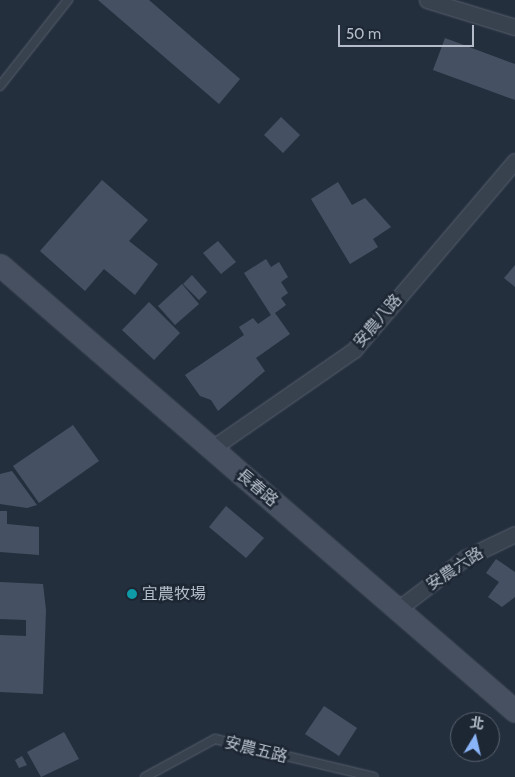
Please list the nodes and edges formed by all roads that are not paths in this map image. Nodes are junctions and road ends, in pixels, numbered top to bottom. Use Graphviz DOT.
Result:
graph roads {
  1 [pos="68,0"];
  2 [pos="428,0"];
  3 [pos="515,27"];
  4 [pos="0,86"];
  5 [pos="515,161"];
  6 [pos="3,274"];
  7 [pos="211,449"];
  8 [pos="515,534"];
  9 [pos="398,608"];
  10 [pos="515,711"];
  11 [pos="145,777"];
  12 [pos="374,777"];
  1 -- 4 [label="lane"];
  2 -- 3 [label="street"];
  5 -- 7 [label="street, 安農八路"];
  6 -- 7 [label="street, 長春路"];
  7 -- 9 [label="street, 長春路"];
  8 -- 9 [label="street, 安農六路"];
  9 -- 10 [label="street, 長春路"];
  11 -- 12 [label="lane, 安農五路"];
}
